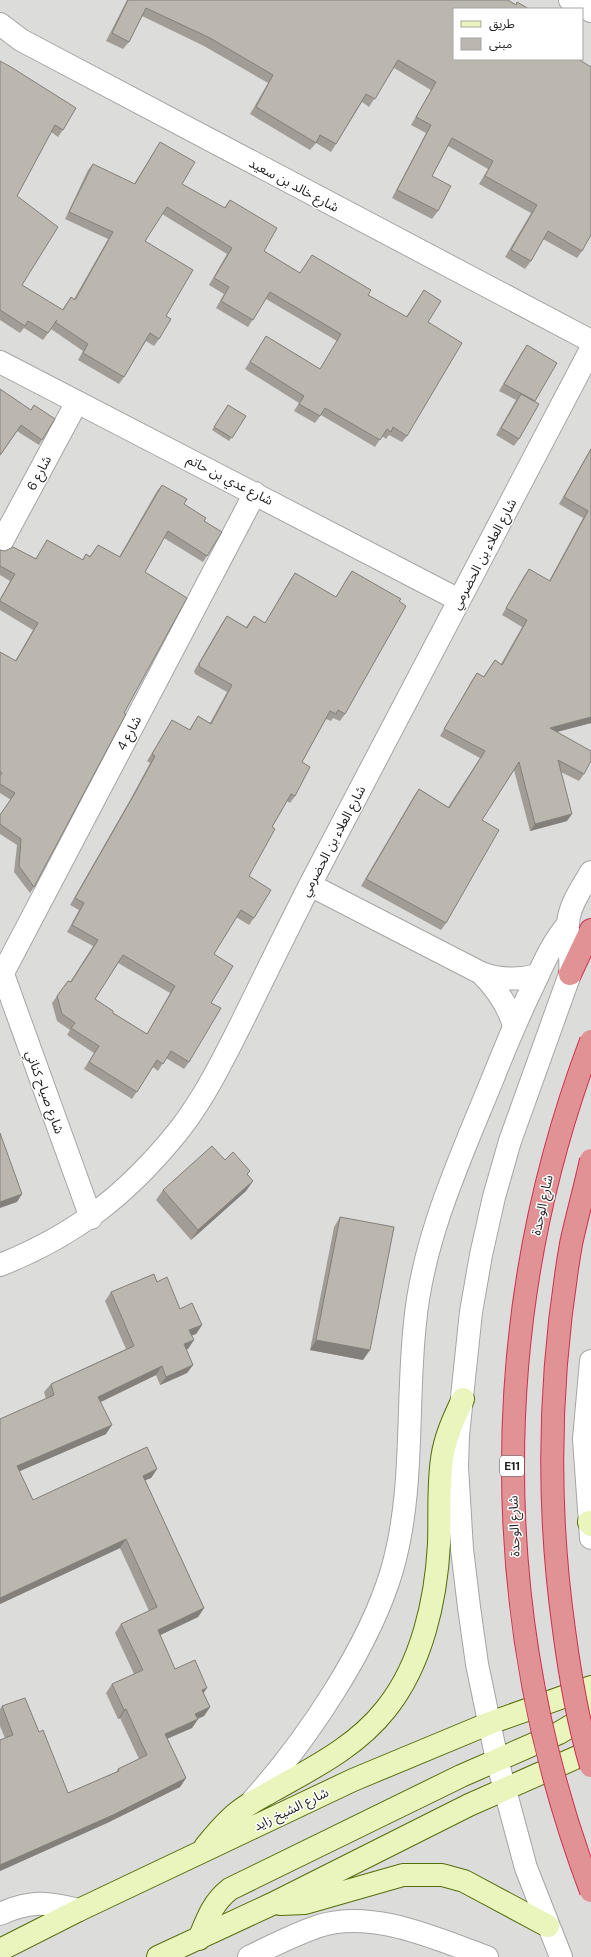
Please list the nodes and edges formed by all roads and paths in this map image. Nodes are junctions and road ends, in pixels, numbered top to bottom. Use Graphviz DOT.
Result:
graph roads {
  1 [pos="570,0"];
  2 [pos="591,11"];
  3 [pos="0,24"];
  4 [pos="591,341"];
  5 [pos="591,349"];
  6 [pos="0,362"];
  7 [pos="77,402"];
  8 [pos="255,493"];
  9 [pos="0,545"];
  10 [pos="460,600"];
  11 [pos="591,872"];
  12 [pos="310,885"];
  13 [pos="568,924"];
  14 [pos="591,930"];
  15 [pos="1,970"];
  16 [pos="481,973"];
  17 [pos="538,974"];
  18 [pos="570,974"];
  19 [pos="514,1026"];
  20 [pos="591,1041"];
  21 [pos="591,1160"];
  22 [pos="91,1218"];
  23 [pos="0,1265"];
  24 [pos="591,1361"];
  25 [pos="463,1399"];
  26 [pos="590,1528"];
  27 [pos="591,1687"];
  28 [pos="591,1707"];
  29 [pos="490,1723"];
  30 [pos="591,1751"];
  31 [pos="497,1760"];
  32 [pos="591,1766"];
  33 [pos="504,1789"];
  34 [pos="248,1805"];
  35 [pos="200,1854"];
  36 [pos="591,1891"];
  37 [pos="272,1904"];
  38 [pos="79,1910"];
  39 [pos="0,1914"];
  40 [pos="548,1926"];
  41 [pos="199,1939"];
  42 [pos="0,1950"];
  43 [pos="158,1957"];
  44 [pos="249,1957"];
  45 [pos="487,1957"];
  46 [pos="561,1957"];
  1 -- 2 [label="street"];
  3 -- 4 [label="street, شارع خالد بن سعيد"];
  5 -- 10 [label="street, شارع العلاء بن الحضرمي"];
  6 -- 7 [label="street, شارع عدي بن حاتم"];
  7 -- 8 [label="street, شارع عدي بن حاتم"];
  7 -- 9 [label="street, شارع 6"];
  8 -- 10 [label="street, شارع عدي بن حاتم"];
  8 -- 15 [label="street, شارع 4"];
  10 -- 12 [label="street, شارع العلاء بن الحضرمي"];
  11 -- 13 [label="street"];
  12 -- 16 [label="street"];
  12 -- 22 [label="street, شارع العلاء بن الحضرمي"];
  13 -- 17 [label="street"];
  13 -- 18 [label="street"];
  14 -- 18 [label="highway"];
  15 -- 22 [label="street, شارع صياح كناني"];
  16 -- 17 [label="street"];
  16 -- 19 [label="street"];
  17 -- 19 [label="street"];
  18 -- 25 [label="street"];
  19 -- 34 [label="street"];
  20 -- 36 [label="highway, شارع الوحدة / E11, bridge"];
  21 -- 32 [label="highway, bridge"];
  22 -- 23 [label="street, شارع العلاء بن الحضرمي"];
  24 -- 26 [label="street"];
  25 -- 29 [label="street"];
  25 -- 34 [label="main road"];
  27 -- 29 [label="main road, شارع الشيخ زايد"];
  28 -- 31 [label="main road"];
  29 -- 31 [label="street"];
  29 -- 35 [label="main road, شارع الشيخ زايد"];
  30 -- 33 [label="main road"];
  31 -- 33 [label="street"];
  31 -- 41 [label="main road"];
  33 -- 37 [label="main road"];
  33 -- 40 [label="street"];
  34 -- 35 [label="main road"];
  35 -- 38 [label="main road, شارع الشيخ زايد"];
  37 -- 40 [label="main road"];
  37 -- 41 [label="main road"];
  38 -- 39 [label="street"];
  38 -- 42 [label="main road, شارع الشيخ زايد"];
  40 -- 46 [label="street"];
  41 -- 43 [label="main road"];
  44 -- 45 [label="street"];
}
